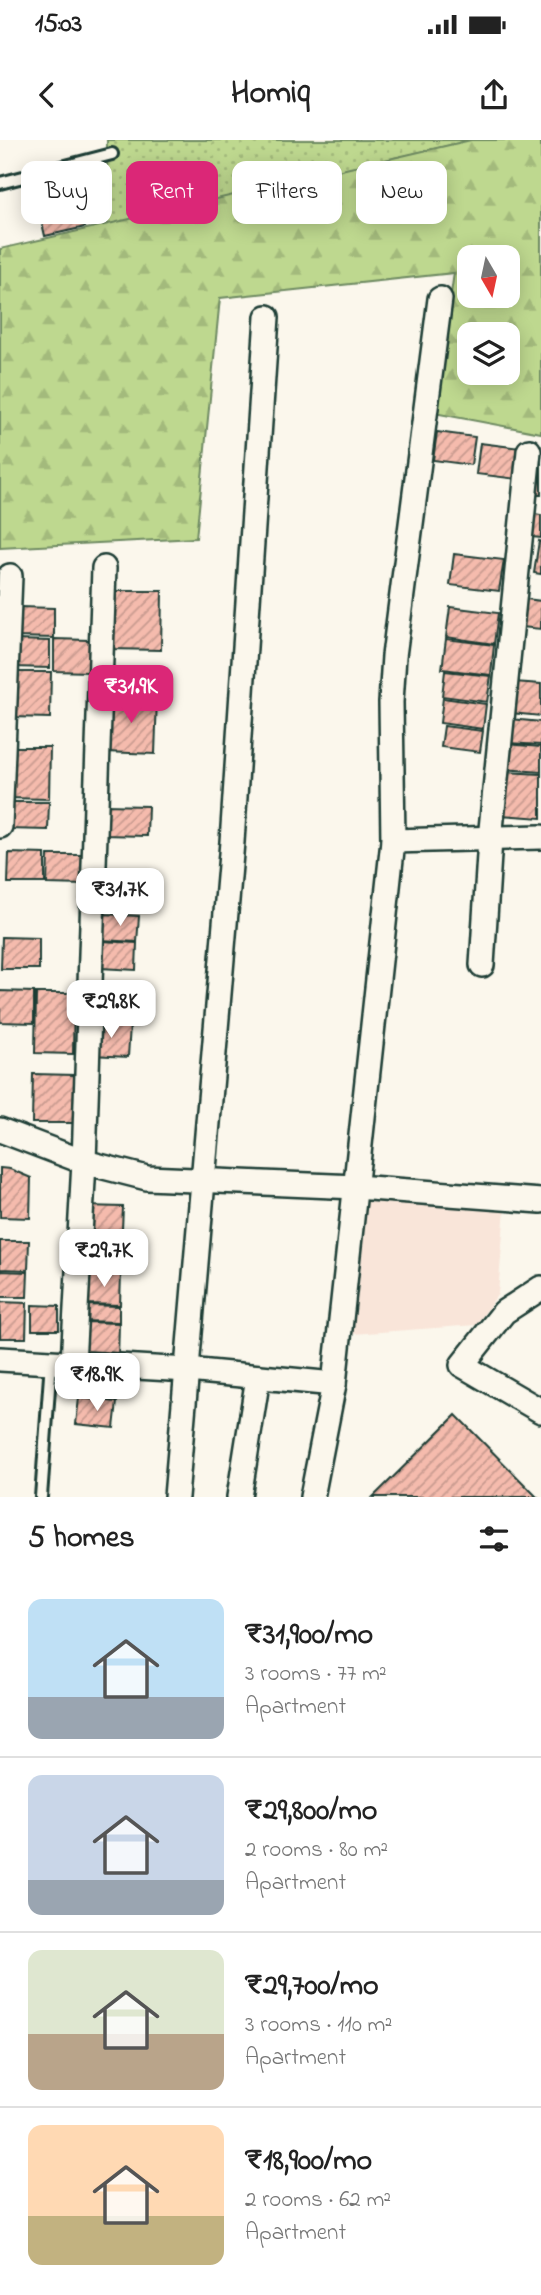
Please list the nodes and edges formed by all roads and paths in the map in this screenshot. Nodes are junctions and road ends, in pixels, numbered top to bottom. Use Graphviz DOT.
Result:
graph roads {
  1 [pos="112,154"];
  2 [pos="0,183"];
  3 [pos="440,299"];
  4 [pos="267,317"];
  5 [pos="529,451"];
  6 [pos="104,568"];
  7 [pos="10,576"];
  8 [pos="0,826"];
  9 [pos="541,837"];
  10 [pos="490,839"];
  11 [pos="393,841"];
  12 [pos="482,965"];
  13 [pos="0,1130"];
  14 [pos="83,1162"];
  15 [pos="201,1183"];
  16 [pos="356,1187"];
  17 [pos="541,1201"];
  18 [pos="541,1288"];
  19 [pos="0,1359"];
  20 [pos="62,1363"];
  21 [pos="188,1370"];
  22 [pos="258,1377"];
  23 [pos="334,1384"];
  24 [pos="541,1411"];
  25 [pos="41,1497"];
  26 [pos="176,1497"];
  27 [pos="239,1497"];
  28 [pos="312,1497"];
  1 -- 2 [label="lane"];
  3 -- 11 [label="street"];
  4 -- 15 [label="street"];
  5 -- 10 [label="street"];
  6 -- 14 [label="street"];
  7 -- 8 [label="street"];
  9 -- 10 [label="street"];
  10 -- 11 [label="street"];
  10 -- 12 [label="street"];
  11 -- 16 [label="street"];
  13 -- 14 [label="street"];
  14 -- 15 [label="street"];
  14 -- 20 [label="street"];
  15 -- 16 [label="street"];
  15 -- 21 [label="street"];
  16 -- 17 [label="street"];
  16 -- 23 [label="street"];
  18 -- 24 [label="street"];
  19 -- 20 [label="street"];
  20 -- 21 [label="street"];
  20 -- 25 [label="lane"];
  21 -- 22 [label="street"];
  21 -- 26 [label="street"];
  22 -- 23 [label="street"];
  22 -- 27 [label="street"];
  23 -- 28 [label="street"];
}
